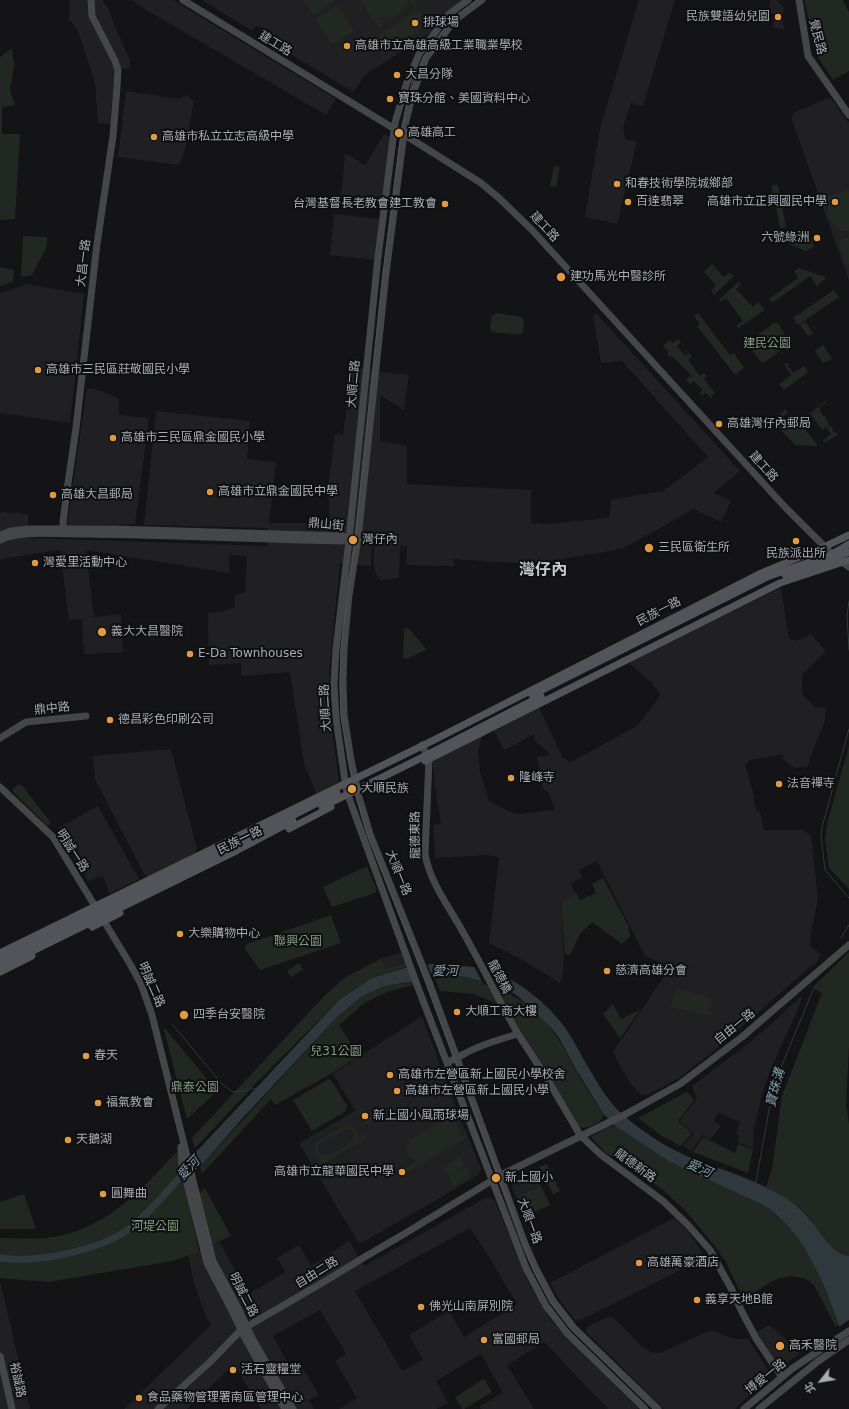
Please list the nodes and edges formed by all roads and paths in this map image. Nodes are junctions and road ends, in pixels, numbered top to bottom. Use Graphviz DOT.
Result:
graph roads {
  1 [pos="91,0"];
  2 [pos="183,0"];
  3 [pos="468,0"];
  4 [pos="482,0"];
  5 [pos="799,0"];
  6 [pos="849,116"];
  7 [pos="394,128"];
  8 [pos="404,134"];
  9 [pos="64,532"];
  10 [pos="0,535"];
  11 [pos="849,535"];
  12 [pos="349,538"];
  13 [pos="0,540"];
  14 [pos="849,544"];
  15 [pos="826,546"];
  16 [pos="843,557"];
  17 [pos="86,716"];
  18 [pos="486,722"];
  19 [pos="0,738"];
  20 [pos="426,752"];
  21 [pos="356,786"];
  22 [pos="0,787"];
  23 [pos="347,791"];
  24 [pos="99,914"];
  25 [pos="44,942"];
  26 [pos="849,945"];
  27 [pos="0,953"];
  28 [pos="0,961"];
  29 [pos="478,961"];
  30 [pos="0,967"];
  31 [pos="0,972"];
  32 [pos="518,1034"];
  33 [pos="457,1058"];
  34 [pos="447,1062"];
  35 [pos="580,1135"];
  36 [pos="501,1175"];
  37 [pos="492,1180"];
  38 [pos="244,1328"];
  39 [pos="849,1331"];
  40 [pos="846,1339"];
  41 [pos="0,1356"];
  42 [pos="782,1377"];
  43 [pos="12,1409"];
  44 [pos="158,1409"];
  45 [pos="285,1409"];
  46 [pos="293,1409"];
  47 [pos="645,1409"];
  48 [pos="658,1409"];
  49 [pos="744,1409"];
  50 [pos="759,1409"];
  1 -- 9 [label="street, 大昌一路"];
  2 -- 7 [label="street, 建工路"];
  3 -- 7 [label="street, 大順二路"];
  4 -- 8 [label="street, 大順二路"];
  5 -- 6 [label="street, 覺民路"];
  7 -- 8 [label="street, 建工路"];
  7 -- 12 [label="street, 大順二路"];
  8 -- 15 [label="street, 建工路"];
  8 -- 21 [label="street, 大順二路"];
  9 -- 10 [label="street, 鼎山街"];
  9 -- 12 [label="street, 鼎山街"];
  9 -- 13 [label="street, 鼎山街"];
  11 -- 15 [label="main road, 民族一路"];
  12 -- 23 [label="street, 大順二路"];
  14 -- 16 [label="main road, 民族一路"];
  15 -- 16 [label="street"];
  15 -- 18 [label="main road, 民族一路"];
  16 -- 18 [label="main road, 民族一路"];
  16 -- 18 [label="main road, 民族一路"];
  17 -- 19 [label="street, 鼎中路"];
  18 -- 20 [label="main road, 民族一路"];
  18 -- 20 [label="main road, 民族一路"];
  20 -- 21 [label="main road, 民族一路"];
  20 -- 21 [label="main road, 民族一路"];
  20 -- 29 [label="street, 龍德東路"];
  21 -- 23 [label="main road, 民族一路"];
  21 -- 33 [label="street, 大順一路"];
  22 -- 24 [label="street, 明誠一路"];
  23 -- 24 [label="main road, 民族一路"];
  23 -- 24 [label="main road, 民族一路"];
  23 -- 34 [label="street, 大順一路"];
  24 -- 25 [label="main road, 民族一路"];
  24 -- 25 [label="main road, 民族一路"];
  24 -- 38 [label="street, 明誠二路"];
  25 -- 27 [label="main road, 民族一路"];
  25 -- 28 [label="main road, 民族一路"];
  25 -- 30 [label="main road, 民族一路"];
  25 -- 31 [label="main road, 民族一路"];
  26 -- 35 [label="street, 自由一路"];
  29 -- 32 [label="street, 龍德橋"];
  32 -- 33 [label="street"];
  32 -- 35 [label="street, 龍德新路"];
  33 -- 34 [label="street"];
  33 -- 36 [label="street, 大順一路"];
  34 -- 37 [label="street, 大順一路"];
  35 -- 36 [label="street"];
  35 -- 42 [label="street, 龍德新路"];
  36 -- 37 [label="street, 自由二路"];
  36 -- 48 [label="street, 大順一路"];
  37 -- 38 [label="street, 自由二路"];
  37 -- 47 [label="street, 大順一路"];
  38 -- 44 [label="street, 自由二路"];
  38 -- 45 [label="street, 明誠二路"];
  38 -- 46 [label="street, 明誠二路"];
  39 -- 40 [label="street"];
  40 -- 42 [label="street, 博愛一路"];
  40 -- 50 [label="street, 博愛一路"];
  41 -- 43 [label="street, 裕誠路"];
  42 -- 49 [label="street, 博愛一路"];
}
